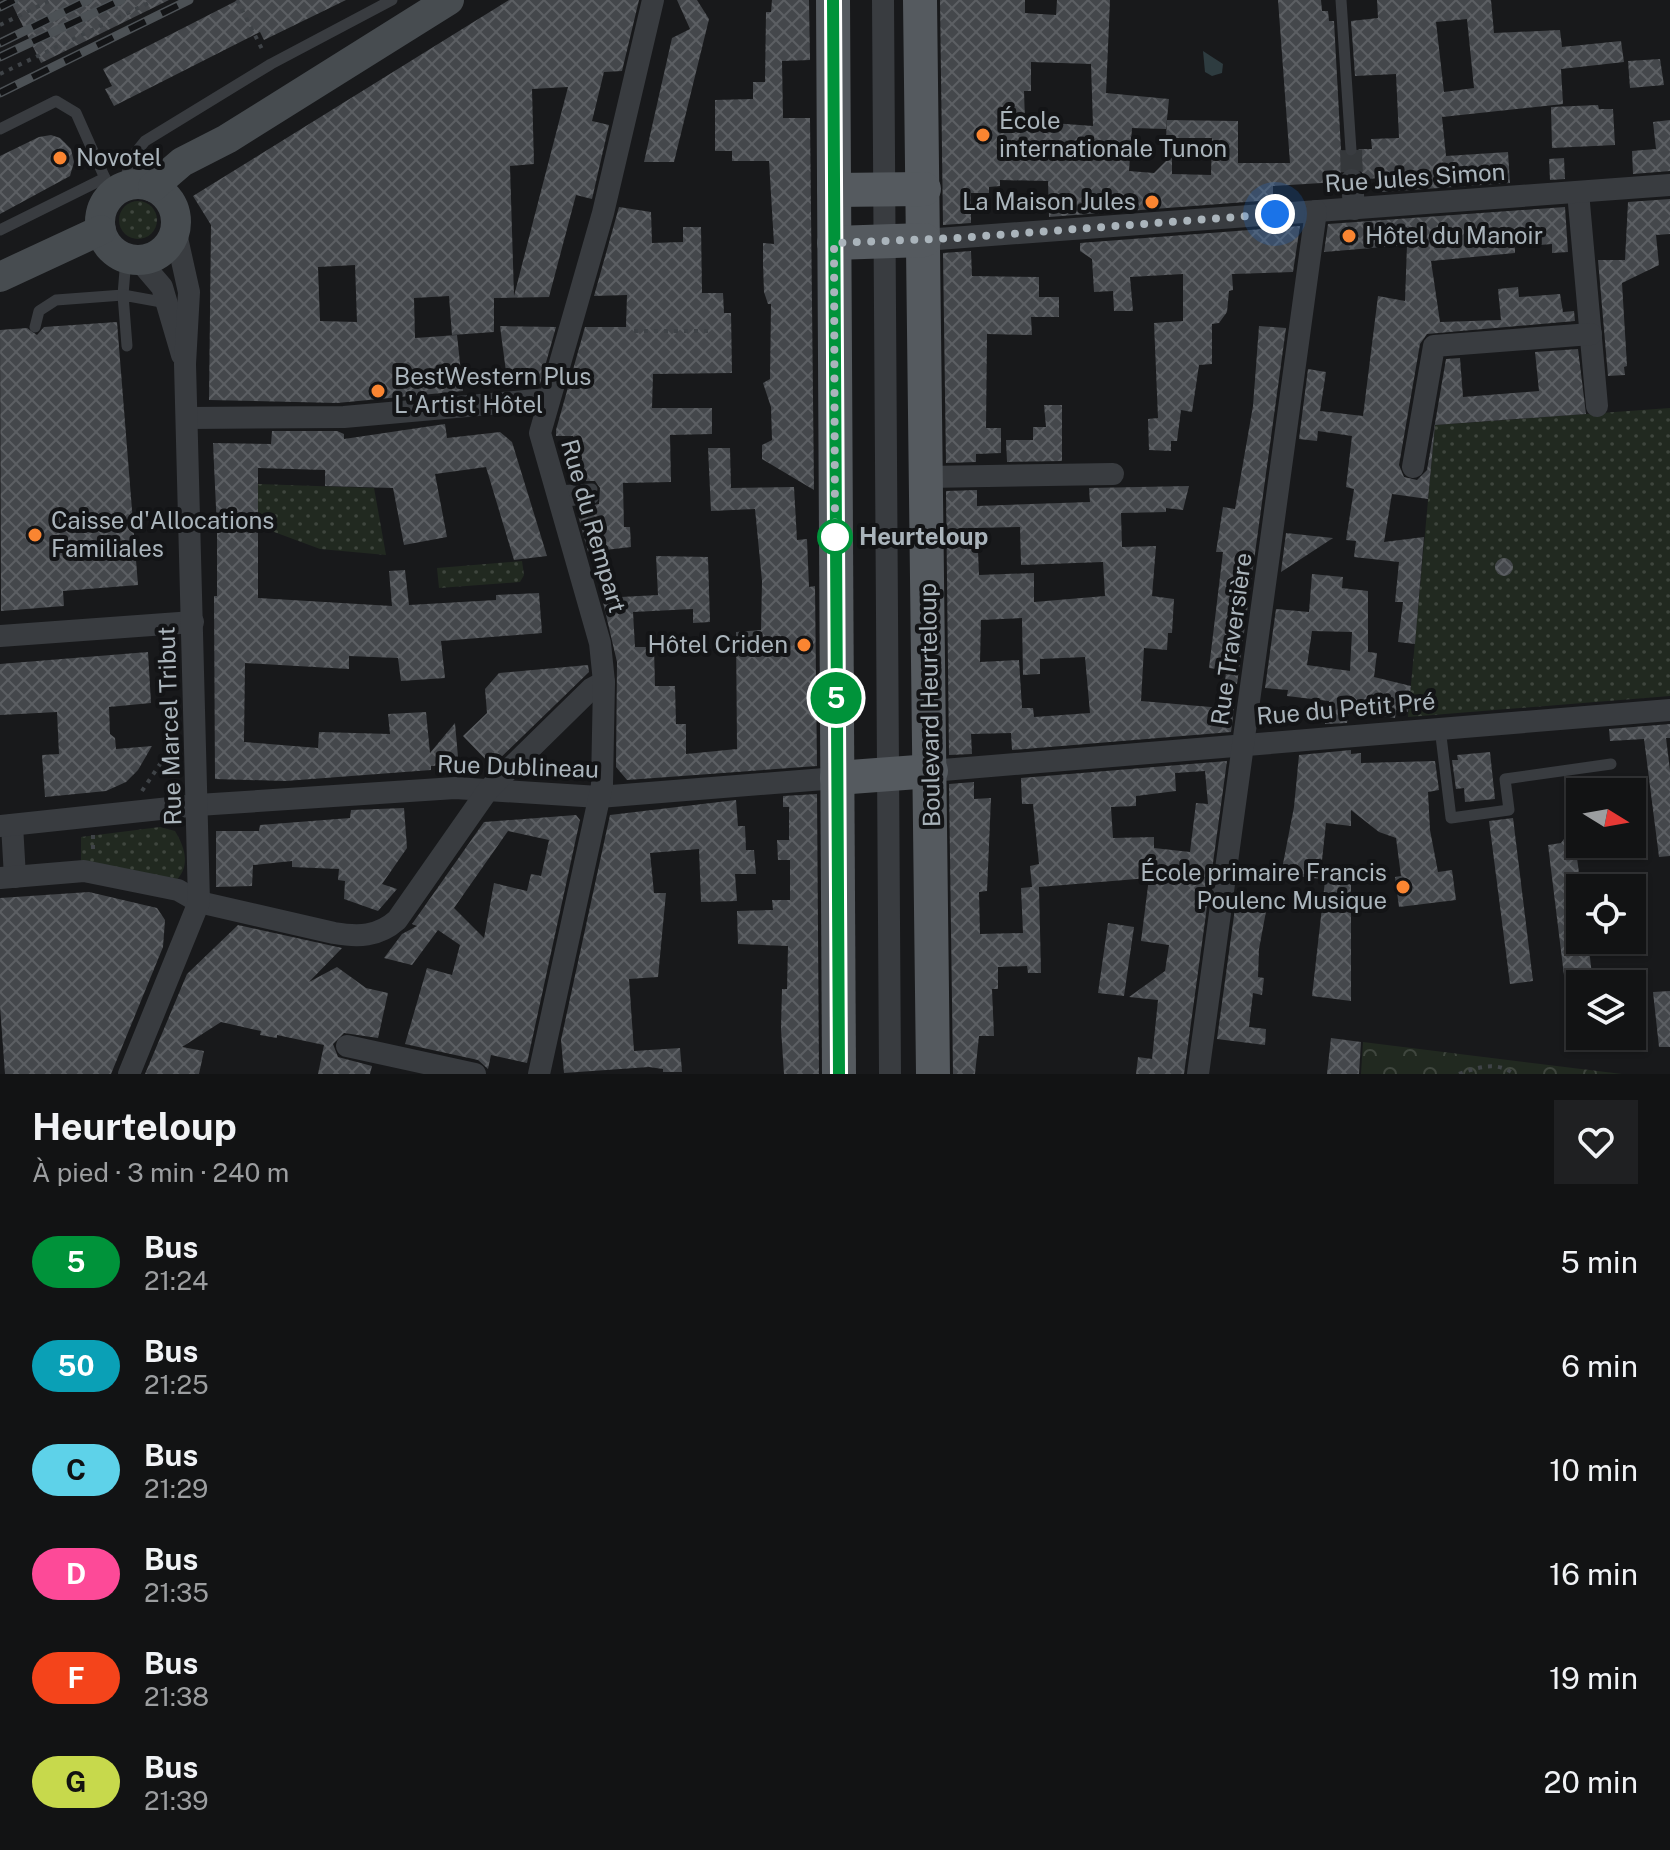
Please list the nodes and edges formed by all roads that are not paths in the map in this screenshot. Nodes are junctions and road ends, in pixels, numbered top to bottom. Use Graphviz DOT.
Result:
graph roads {
  1 [pos="392,0"];
  2 [pos="449,0"];
  3 [pos="653,0"];
  4 [pos="833,0"];
  5 [pos="883,0"];
  6 [pos="920,0"];
  7 [pos="1341,0"];
  8 [pos="0,129"];
  9 [pos="1351,150"];
  10 [pos="1352,180"];
  11 [pos="1670,185"];
  12 [pos="924,189"];
  13 [pos="834,190"];
  14 [pos="885,190"];
  15 [pos="1578,192"];
  16 [pos="141,196"];
  17 [pos="1354,209"];
  18 [pos="1316,211"];
  19 [pos="0,230"];
  20 [pos="101,230"];
  21 [pos="924,240"];
  22 [pos="885,242"];
  23 [pos="834,243"];
  24 [pos="133,259"];
  25 [pos="0,277"];
  26 [pos="123,295"];
  27 [pos="168,303"];
  28 [pos="35,327"];
  29 [pos="1591,334"];
  30 [pos="127,346"];
  31 [pos="185,364"];
  32 [pos="547,399"];
  33 [pos="1597,406"];
  34 [pos="188,418"];
  35 [pos="1413,467"];
  36 [pos="1113,474"];
  37 [pos="926,477"];
  38 [pos="593,493"];
  39 [pos="556,496"];
  40 [pos="193,622"];
  41 [pos="0,636"];
  42 [pos="604,682"];
  43 [pos="1670,710"];
  44 [pos="1440,727"];
  45 [pos="1244,744"];
  46 [pos="1611,764"];
  47 [pos="931,771"];
  48 [pos="887,772"];
  49 [pos="837,778"];
  50 [pos="488,790"];
  51 [pos="599,797"];
  52 [pos="198,805"];
  53 [pos="6,825"];
  54 [pos="7,877"];
  55 [pos="199,902"];
  56 [pos="347,1046"];
  57 [pos="129,1074"];
  58 [pos="475,1074"];
  59 [pos="539,1074"];
  60 [pos="839,1074"];
  61 [pos="890,1074"];
  62 [pos="933,1074"];
  63 [pos="1198,1074"];
  1 -- 16 [label="lane"];
  2 -- 16 [label="main road"];
  3 -- 32 [label="street, Rue du Rempart"];
  4 -- 13 [label="main road"];
  5 -- 14 [label="street, Boulevard Heurteloup"];
  6 -- 12 [label="main road, Boulevard Heurteloup"];
  7 -- 9 [label="lane"];
  8 -- 16 [label="lane"];
  10 -- 17 [label="street"];
  11 -- 15 [label="street, Rue Jules Simon"];
  12 -- 14 [label="main road"];
  12 -- 21 [label="main road, Boulevard Heurteloup"];
  13 -- 14 [label="main road"];
  13 -- 23 [label="main road"];
  14 -- 22 [label="street, Boulevard Heurteloup"];
  15 -- 17 [label="street, Rue Jules Simon"];
  15 -- 29 [label="street"];
  16 -- 19 [label="lane"];
  16 -- 20 [label="main road"];
  16 -- 24 [label="main road"];
  16 -- 31 [label="street, Rue Marcel Tribut"];
  17 -- 18 [label="street, Rue Jules Simon"];
  18 -- 21 [label="street, Rue Jules Simon"];
  18 -- 45 [label="street, Rue Traversière"];
  20 -- 24 [label="main road"];
  20 -- 25 [label="main road"];
  21 -- 22 [label="main road"];
  21 -- 37 [label="main road, Boulevard Heurteloup"];
  22 -- 23 [label="main road"];
  22 -- 48 [label="street, Boulevard Heurteloup"];
  23 -- 49 [label="main road"];
  24 -- 26 [label="lane"];
  24 -- 27 [label="street, Rue Marcel Tribut"];
  26 -- 27 [label="lane"];
  26 -- 28 [label="lane"];
  26 -- 30 [label="lane"];
  27 -- 31 [label="street, Rue Marcel Tribut"];
  29 -- 33 [label="street"];
  29 -- 35 [label="street"];
  31 -- 34 [label="street, Rue Marcel Tribut"];
  32 -- 34 [label="street"];
  32 -- 39 [label="street, Rue du Rempart"];
  34 -- 40 [label="street, Rue Marcel Tribut"];
  36 -- 37 [label="street"];
  37 -- 47 [label="main road, Boulevard Heurteloup"];
  38 -- 39 [label="lane"];
  39 -- 42 [label="street, Rue du Rempart"];
  40 -- 41 [label="street"];
  40 -- 52 [label="street, Rue Marcel Tribut"];
  42 -- 50 [label="street"];
  42 -- 51 [label="street, Rue du Rempart"];
  43 -- 44 [label="street, Rue du Petit Pré"];
  44 -- 45 [label="street, Rue du Petit Pré"];
  44 -- 46 [label="lane"];
  45 -- 47 [label="street, Rue du Petit Pré"];
  45 -- 63 [label="street, Rue Traversière"];
  47 -- 48 [label="main road"];
  47 -- 62 [label="main road, Boulevard Heurteloup"];
  48 -- 49 [label="main road"];
  48 -- 61 [label="street, Boulevard Heurteloup"];
  49 -- 51 [label="street, Rue Dublineau"];
  49 -- 60 [label="main road"];
  50 -- 51 [label="street, Rue Dublineau"];
  50 -- 52 [label="street, Rue Dublineau"];
  50 -- 55 [label="street"];
  51 -- 59 [label="street, Rue du Rempart"];
  52 -- 53 [label="street, Rue Dublineau"];
  52 -- 55 [label="street, Rue Marcel Tribut"];
  53 -- 54 [label="street"];
  54 -- 55 [label="street"];
  55 -- 57 [label="street, Rue Marcel Tribut"];
  56 -- 58 [label="street"];
}
